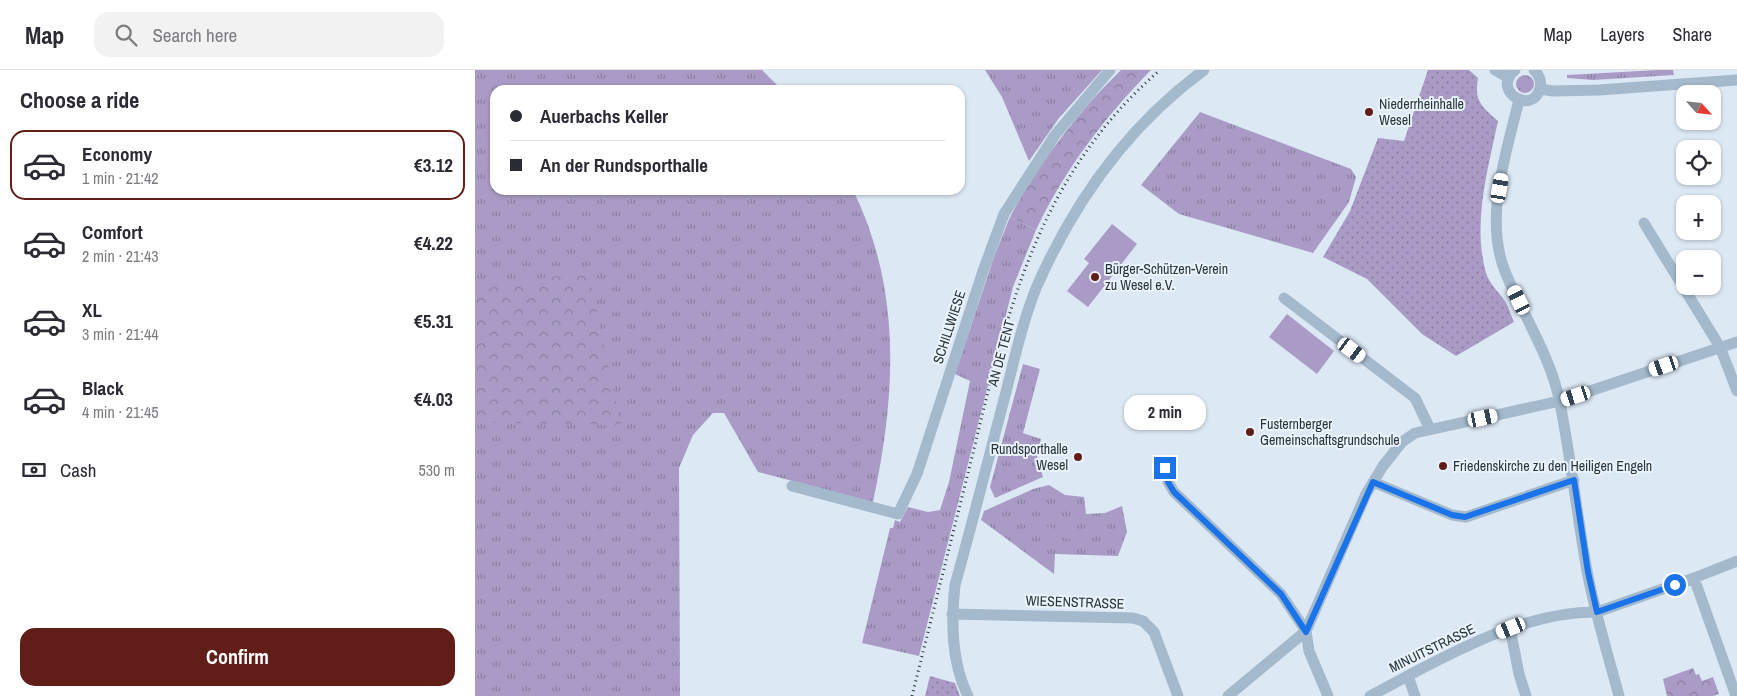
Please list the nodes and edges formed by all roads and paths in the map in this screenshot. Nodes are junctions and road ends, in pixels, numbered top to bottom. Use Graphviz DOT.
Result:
graph roads {
  1 [pos="1110,70"];
  2 [pos="1204,70"];
  3 [pos="1495,70"];
  4 [pos="1533,70"];
  5 [pos="1512,74"];
  6 [pos="1737,80"];
  7 [pos="1540,89"];
  8 [pos="1519,100"];
  9 [pos="1644,223"];
  10 [pos="1284,298"];
  11 [pos="1737,342"];
  12 [pos="1720,347"];
  13 [pos="1737,391"];
  14 [pos="1560,401"];
  15 [pos="1430,429"];
  16 [pos="1165,468"];
  17 [pos="1574,480"];
  18 [pos="1373,482"];
  19 [pos="792,486"];
  20 [pos="1737,560"];
  21 [pos="1694,578"];
  22 [pos="1597,612"];
  23 [pos="952,614"];
  24 [pos="1511,628"];
  25 [pos="1306,632"];
  26 [pos="1408,676"];
  27 [pos="968,696"];
  28 [pos="1179,696"];
  29 [pos="1227,696"];
  30 [pos="1328,696"];
  31 [pos="1370,696"];
  32 [pos="1415,696"];
  33 [pos="1526,696"];
  34 [pos="1619,696"];
  35 [pos="1736,696"];
  1 -- 19 [label="street, SCHILLWIESE"];
  2 -- 23 [label="street, AN DE TENT"];
  3 -- 5 [label="street"];
  4 -- 7 [label="street"];
  5 -- 8 [label="street"];
  6 -- 7 [label="street"];
  7 -- 8 [label="street"];
  8 -- 14 [label="street"];
  9 -- 12 [label="street"];
  10 -- 15 [label="street"];
  11 -- 12 [label="street"];
  12 -- 13 [label="street"];
  12 -- 14 [label="street"];
  14 -- 15 [label="street"];
  14 -- 17 [label="street"];
  15 -- 18 [label="street"];
  16 -- 25 [label="street"];
  17 -- 18 [label="street"];
  17 -- 22 [label="street"];
  18 -- 25 [label="street"];
  20 -- 21 [label="street, MINUITSTRASSE"];
  21 -- 22 [label="street, MINUITSTRASSE"];
  21 -- 35 [label="street"];
  22 -- 24 [label="street, MINUITSTRASSE"];
  22 -- 34 [label="street"];
  23 -- 27 [label="street, AN DE TENT"];
  23 -- 28 [label="street, WIESENSTRASSE"];
  24 -- 26 [label="street, MINUITSTRASSE"];
  24 -- 33 [label="street"];
  25 -- 29 [label="street"];
  25 -- 30 [label="street"];
  26 -- 31 [label="street, MINUITSTRASSE"];
  26 -- 32 [label="street"];
}
